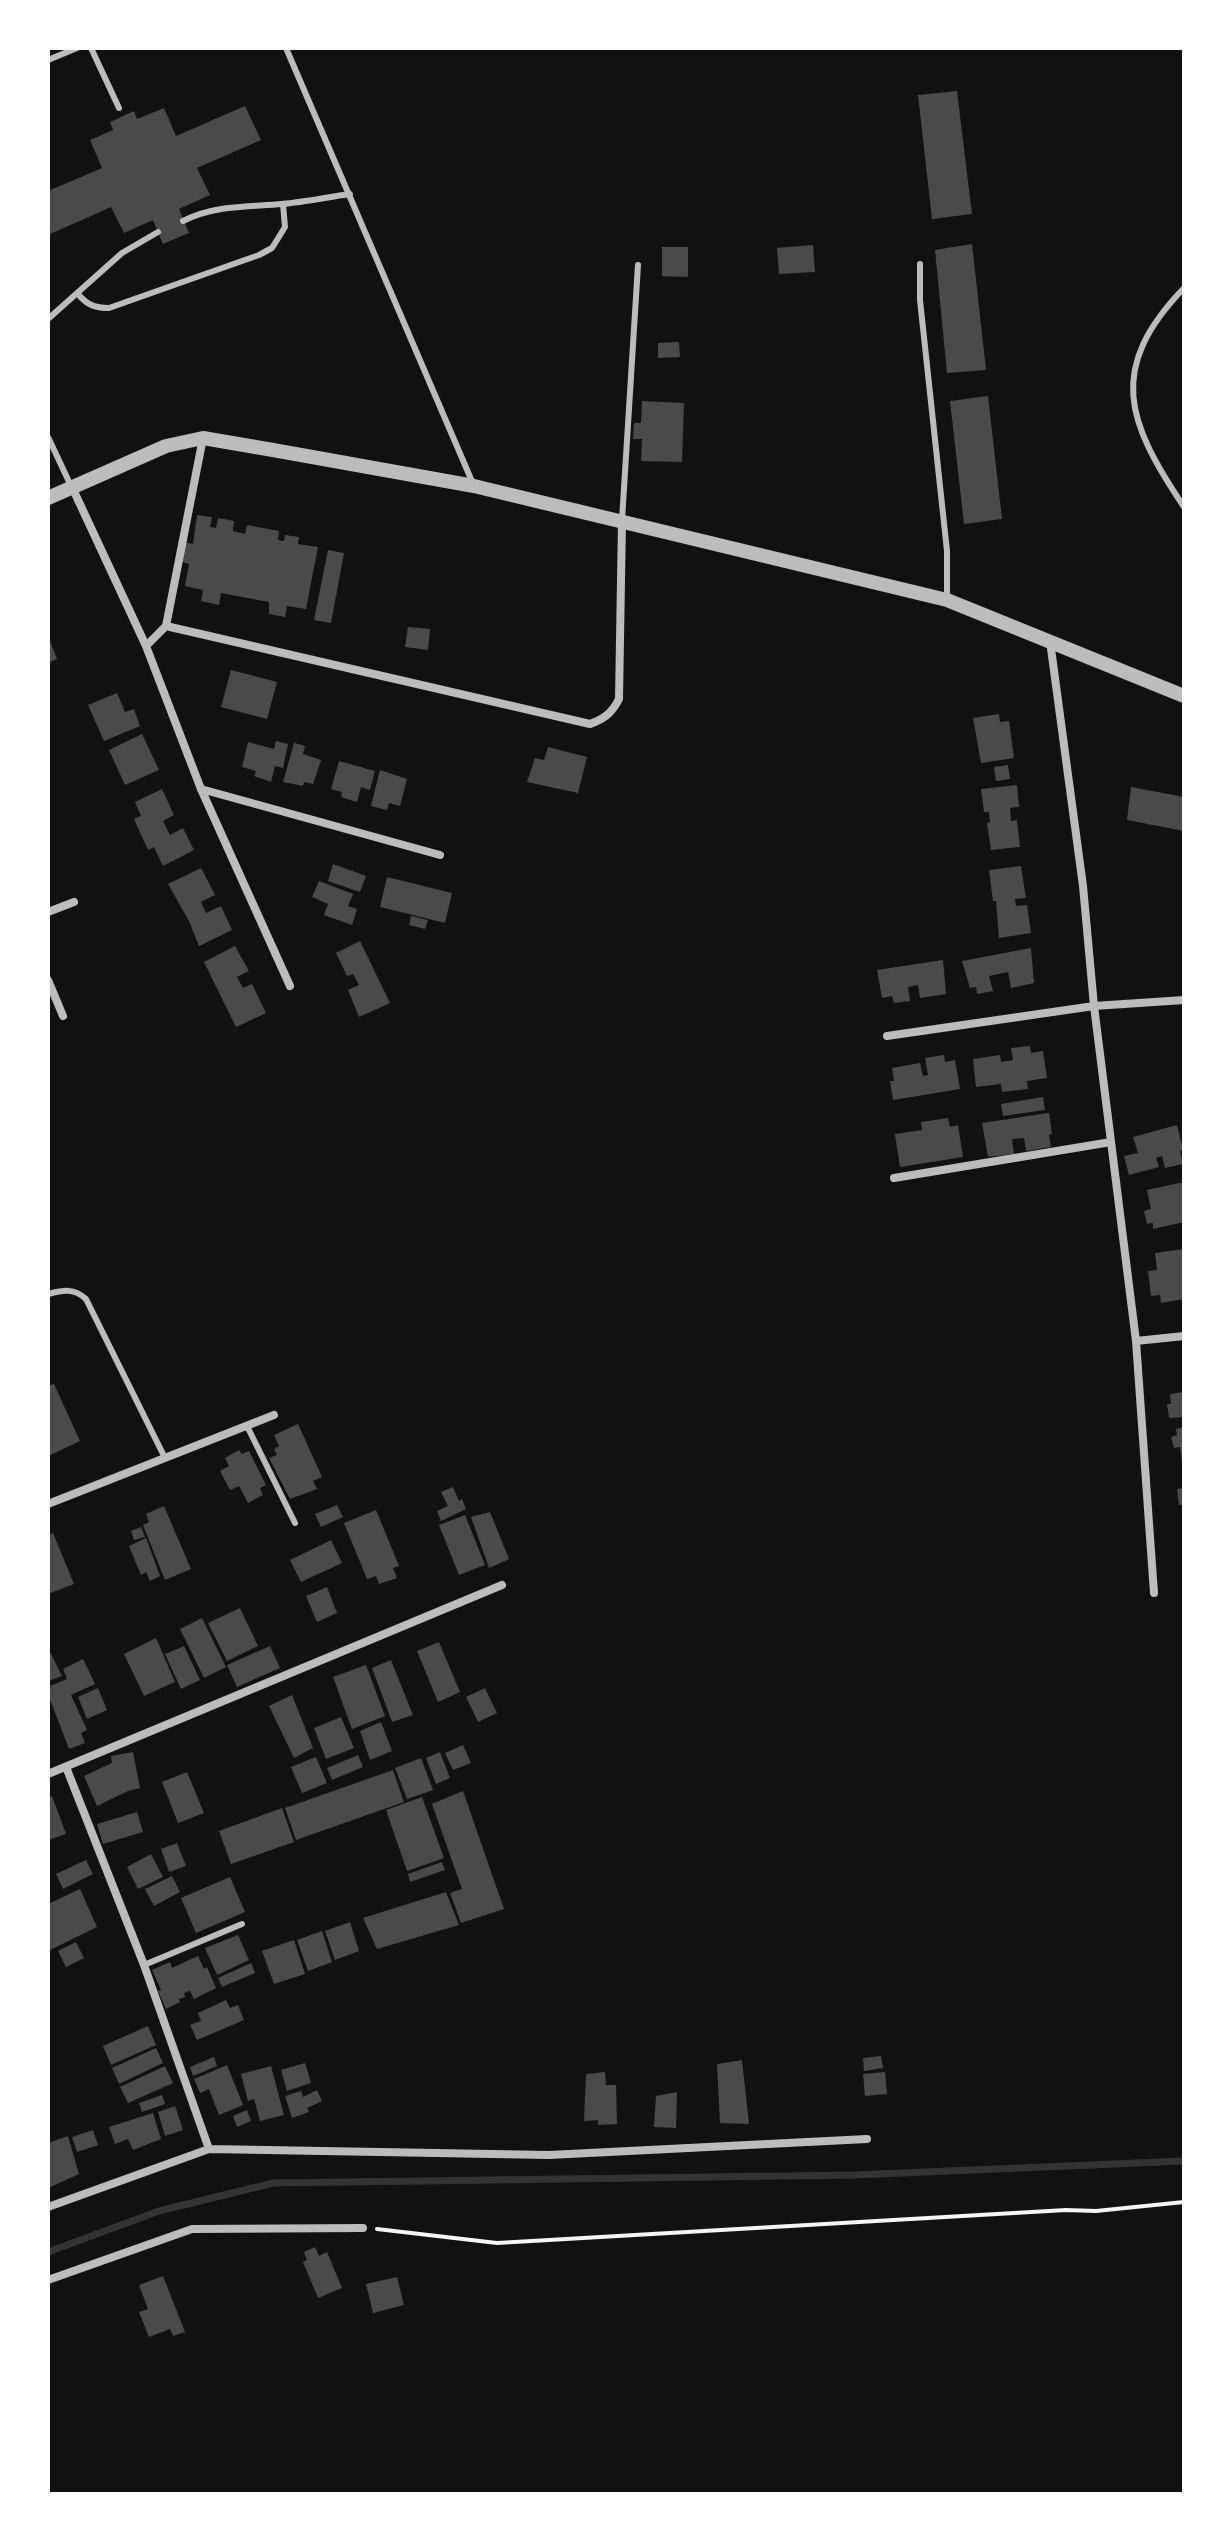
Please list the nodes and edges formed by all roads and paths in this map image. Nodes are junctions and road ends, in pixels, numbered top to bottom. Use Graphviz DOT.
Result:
graph roads {
  1 [pos="77,48"];
  2 [pos="91,48"];
  3 [pos="286,48"];
  4 [pos="48,60"];
  5 [pos="119,108"];
  6 [pos="350,194"];
  7 [pos="283,204"];
  8 [pos="183,221"];
  9 [pos="158,232"];
  10 [pos="920,264"];
  11 [pos="638,265"];
  12 [pos="1184,288"];
  13 [pos="78,294"];
  14 [pos="48,319"];
  15 [pos="48,437"];
  16 [pos="203,438"];
  17 [pos="71,486"];
  18 [pos="474,486"];
  19 [pos="48,498"];
  20 [pos="1184,507"];
  21 [pos="622,520"];
  22 [pos="947,600"];
  23 [pos="166,626"];
  24 [pos="1050,640"];
  25 [pos="146,646"];
  26 [pos="1184,696"];
  27 [pos="201,789"];
  28 [pos="440,855"];
  29 [pos="74,902"];
  30 [pos="48,912"];
  31 [pos="48,980"];
  32 [pos="290,986"];
  33 [pos="1184,1000"];
  34 [pos="1094,1006"];
  35 [pos="63,1016"];
  36 [pos="887,1036"];
  37 [pos="1111,1142"];
  38 [pos="894,1178"];
  39 [pos="48,1294"];
  40 [pos="1184,1336"];
  41 [pos="1136,1341"];
  42 [pos="274,1415"];
  43 [pos="247,1426"];
  44 [pos="165,1458"];
  45 [pos="48,1504"];
  46 [pos="295,1523"];
  47 [pos="502,1585"];
  48 [pos="1154,1593"];
  49 [pos="66,1767"];
  50 [pos="48,1774"];
  51 [pos="242,1924"];
  52 [pos="144,1965"];
  53 [pos="867,2139"];
  54 [pos="209,2149"];
  55 [pos="1184,2202"];
  56 [pos="48,2207"];
  57 [pos="363,2228"];
  58 [pos="48,2280"];
  1 -- 4 [label="lane"];
  2 -- 5 [label="lane"];
  3 -- 6 [label="lane"];
  6 -- 7 [label="lane"];
  6 -- 18 [label="lane"];
  7 -- 8 [label="lane"];
  7 -- 13 [label="lane"];
  9 -- 13 [label="lane"];
  10 -- 22 [label="lane"];
  11 -- 21 [label="lane"];
  12 -- 20 [label="lane"];
  13 -- 14 [label="lane"];
  15 -- 17 [label="lane"];
  16 -- 17 [label="street"];
  16 -- 18 [label="street"];
  16 -- 23 [label="street"];
  17 -- 19 [label="street"];
  17 -- 25 [label="street"];
  18 -- 21 [label="street"];
  21 -- 22 [label="street"];
  21 -- 23 [label="street"];
  22 -- 24 [label="street"];
  23 -- 25 [label="street"];
  24 -- 26 [label="street"];
  24 -- 34 [label="street"];
  25 -- 27 [label="street"];
  27 -- 28 [label="street"];
  27 -- 32 [label="street"];
  29 -- 30 [label="street"];
  31 -- 35 [label="street"];
  33 -- 34 [label="street"];
  34 -- 36 [label="street"];
  34 -- 37 [label="street"];
  37 -- 38 [label="street"];
  37 -- 41 [label="street"];
  39 -- 44 [label="lane"];
  40 -- 41 [label="street"];
  41 -- 48 [label="street"];
  42 -- 43 [label="street"];
  43 -- 44 [label="street"];
  43 -- 46 [label="lane"];
  44 -- 45 [label="street"];
  47 -- 49 [label="street"];
  49 -- 50 [label="street"];
  49 -- 52 [label="street"];
  51 -- 52 [label="lane"];
  52 -- 54 [label="street"];
  53 -- 54 [label="street"];
  54 -- 56 [label="street"];
  55 -- 57 [label="path"];
  57 -- 58 [label="street"];
}
